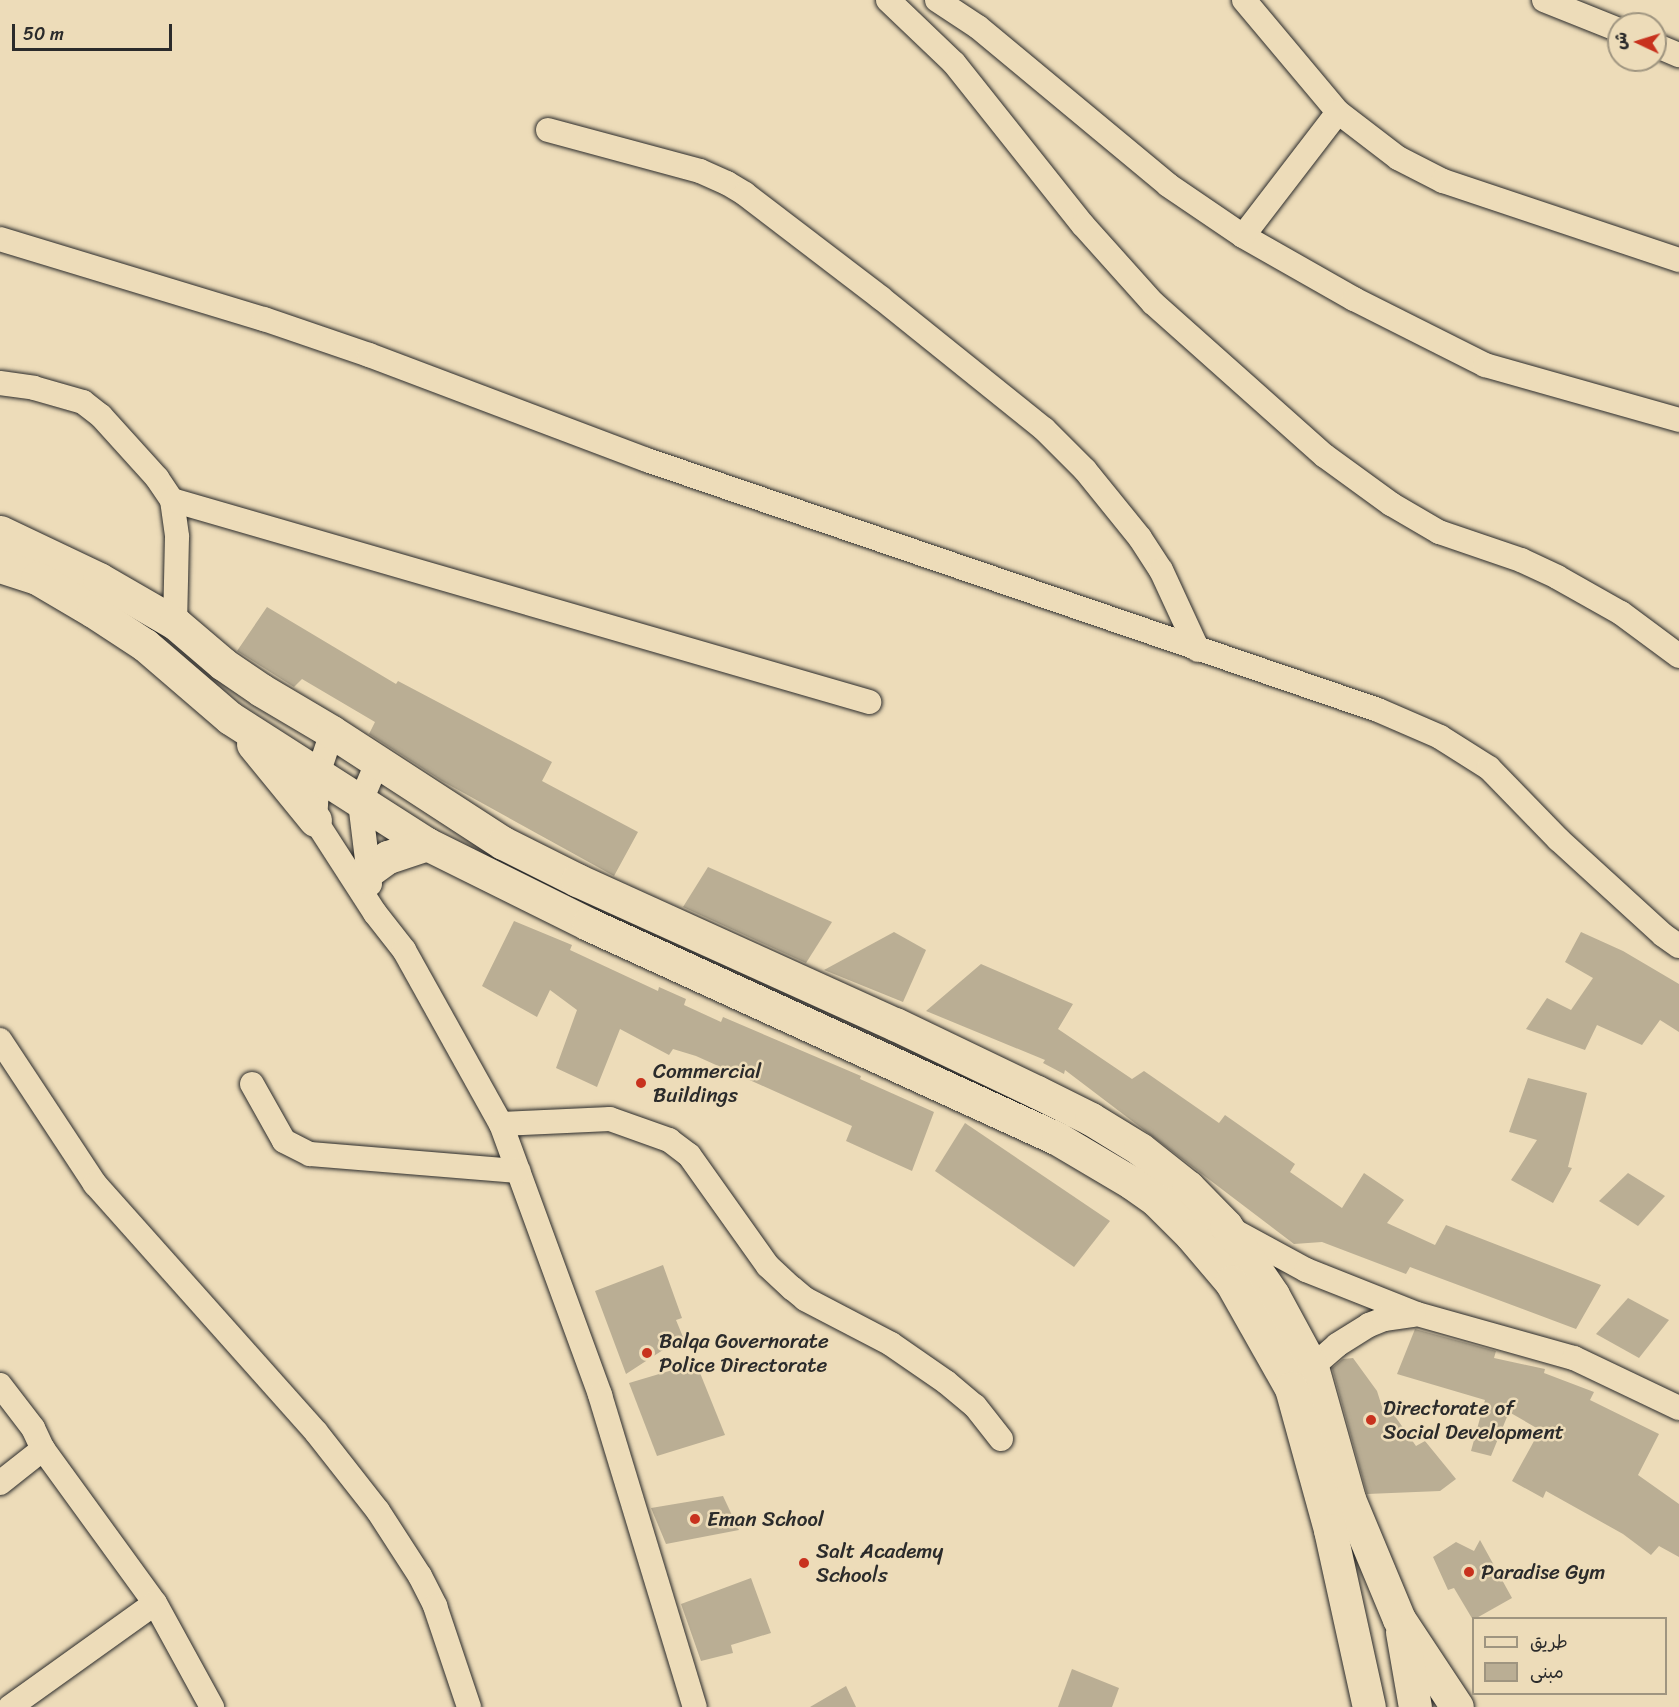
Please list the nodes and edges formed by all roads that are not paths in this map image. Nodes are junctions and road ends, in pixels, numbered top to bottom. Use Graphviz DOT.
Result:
graph roads {
  1 [pos="888,0"];
  2 [pos="937,0"];
  3 [pos="1244,0"];
  4 [pos="1544,0"];
  5 [pos="1607,25"];
  6 [pos="1338,112"];
  7 [pos="548,130"];
  8 [pos="1243,236"];
  9 [pos="0,239"];
  10 [pos="1679,260"];
  11 [pos="0,383"];
  12 [pos="1679,420"];
  13 [pos="172,500"];
  14 [pos="0,532"];
  15 [pos="0,566"];
  16 [pos="175,623"];
  17 [pos="1198,650"];
  18 [pos="1679,656"];
  19 [pos="869,702"];
  20 [pos="230,718"];
  21 [pos="332,732"];
  22 [pos="377,763"];
  23 [pos="318,774"];
  24 [pos="360,803"];
  25 [pos="315,820"];
  26 [pos="427,844"];
  27 [pos="367,872"];
  28 [pos="375,913"];
  29 [pos="1679,946"];
  30 [pos="0,1040"];
  31 [pos="252,1084"];
  32 [pos="501,1124"];
  33 [pos="518,1171"];
  34 [pos="1226,1226"];
  35 [pos="1417,1314"];
  36 [pos="1312,1367"];
  37 [pos="0,1385"];
  38 [pos="1679,1408"];
  39 [pos="1001,1439"];
  40 [pos="43,1449"];
  41 [pos="0,1483"];
  42 [pos="155,1604"];
  43 [pos="1399,1619"];
  44 [pos="10,1707"];
  45 [pos="212,1707"];
  46 [pos="469,1707"];
  47 [pos="695,1707"];
  48 [pos="1369,1707"];
  49 [pos="1415,1707"];
  50 [pos="1457,1707"];
  1 -- 18 [label="street"];
  2 -- 8 [label="street"];
  3 -- 6 [label="street"];
  4 -- 5 [label="street"];
  6 -- 8 [label="street"];
  6 -- 10 [label="street"];
  7 -- 17 [label="street"];
  8 -- 12 [label="street"];
  9 -- 17 [label="street"];
  11 -- 13 [label="street"];
  13 -- 16 [label="street"];
  13 -- 19 [label="street"];
  14 -- 16 [label="main road"];
  15 -- 20 [label="main road"];
  16 -- 21 [label="main road"];
  17 -- 29 [label="street"];
  20 -- 23 [label="main road"];
  20 -- 25 [label="main road"];
  21 -- 22 [label="main road"];
  21 -- 23 [label="street"];
  22 -- 24 [label="street"];
  22 -- 34 [label="main road"];
  23 -- 24 [label="main road"];
  23 -- 25 [label="street"];
  24 -- 26 [label="main road"];
  24 -- 27 [label="street"];
  25 -- 28 [label="street"];
  26 -- 27 [label="main road"];
  26 -- 48 [label="main road"];
  27 -- 28 [label="street"];
  28 -- 32 [label="street"];
  30 -- 46 [label="street"];
  31 -- 33 [label="street"];
  32 -- 33 [label="street"];
  32 -- 39 [label="street"];
  33 -- 47 [label="street"];
  34 -- 35 [label="street"];
  34 -- 36 [label="main road"];
  35 -- 36 [label="street"];
  35 -- 38 [label="street"];
  36 -- 43 [label="main road"];
  37 -- 40 [label="street"];
  40 -- 41 [label="street"];
  40 -- 42 [label="street"];
  42 -- 44 [label="street"];
  42 -- 45 [label="street"];
  43 -- 49 [label="main road"];
  43 -- 50 [label="main road"];
}
